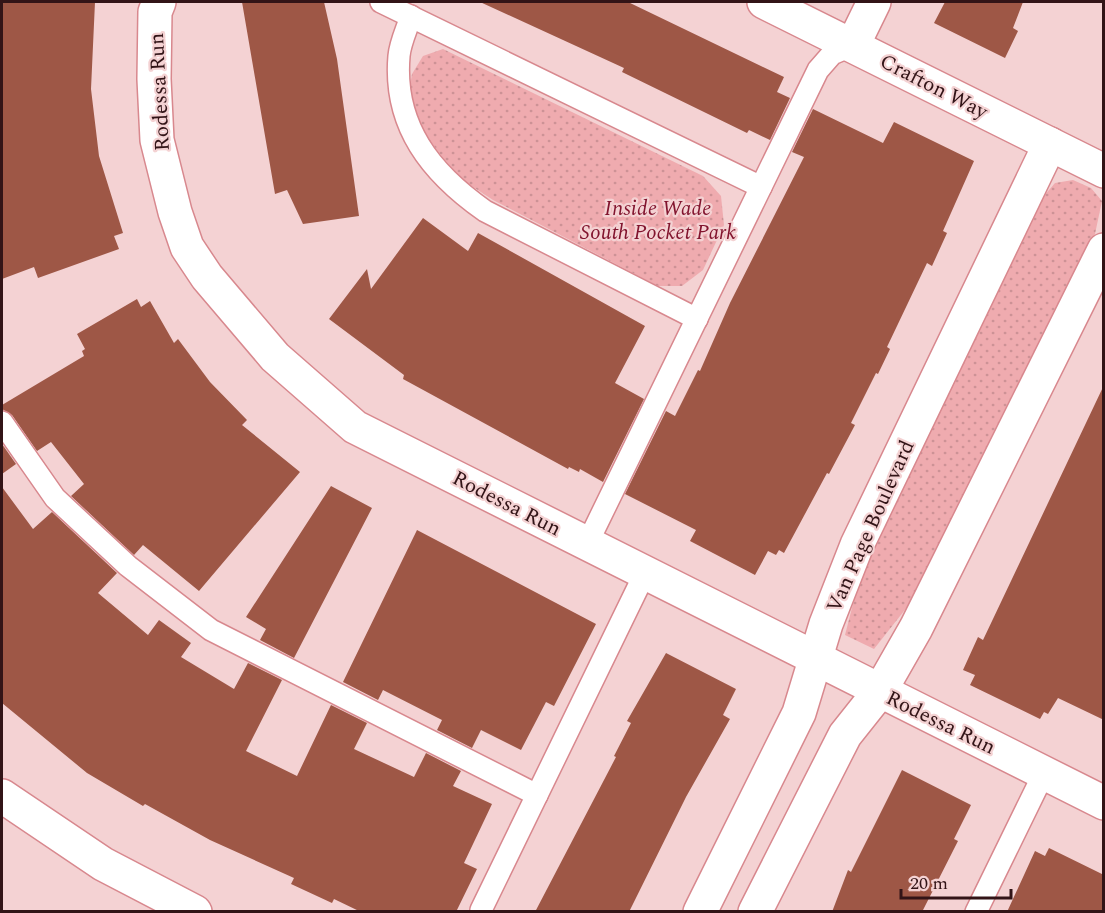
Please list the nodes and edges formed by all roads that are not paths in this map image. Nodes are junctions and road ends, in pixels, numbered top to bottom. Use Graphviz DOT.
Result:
graph roads {
  1 [pos="159,2"];
  2 [pos="381,2"];
  3 [pos="764,2"];
  4 [pos="874,2"];
  5 [pos="411,16"];
  6 [pos="853,45"];
  7 [pos="1050,144"];
  8 [pos="1104,171"];
  9 [pos="761,187"];
  10 [pos="1104,250"];
  11 [pos="697,319"];
  12 [pos="2,422"];
  13 [pos="587,544"];
  14 [pos="645,573"];
  15 [pos="815,659"];
  16 [pos="880,691"];
  17 [pos="1044,773"];
  18 [pos="537,795"];
  19 [pos="2,796"];
  20 [pos="1104,803"];
  21 [pos="481,910"];
  22 [pos="195,912"];
  23 [pos="700,912"];
  24 [pos="755,912"];
  25 [pos="976,912"];
  1 -- 13 [label="street, Rodessa Run"];
  2 -- 5 [label="lane"];
  3 -- 6 [label="street, Crafton Way"];
  4 -- 6 [label="street"];
  5 -- 9 [label="lane"];
  5 -- 11 [label="lane"];
  6 -- 7 [label="street, Crafton Way"];
  6 -- 9 [label="lane"];
  7 -- 8 [label="street, Crafton Way"];
  7 -- 15 [label="street, Van Page Boulevard"];
  9 -- 11 [label="lane"];
  10 -- 16 [label="street"];
  11 -- 13 [label="lane"];
  12 -- 18 [label="lane"];
  13 -- 14 [label="street, Rodessa Run"];
  14 -- 15 [label="street, Rodessa Run"];
  14 -- 18 [label="lane"];
  15 -- 16 [label="street, Rodessa Run"];
  15 -- 23 [label="street, Van Page Boulevard"];
  16 -- 17 [label="street, Rodessa Run"];
  16 -- 24 [label="street"];
  17 -- 20 [label="street, Rodessa Run"];
  17 -- 25 [label="lane"];
  18 -- 21 [label="lane"];
  19 -- 22 [label="street"];
}
